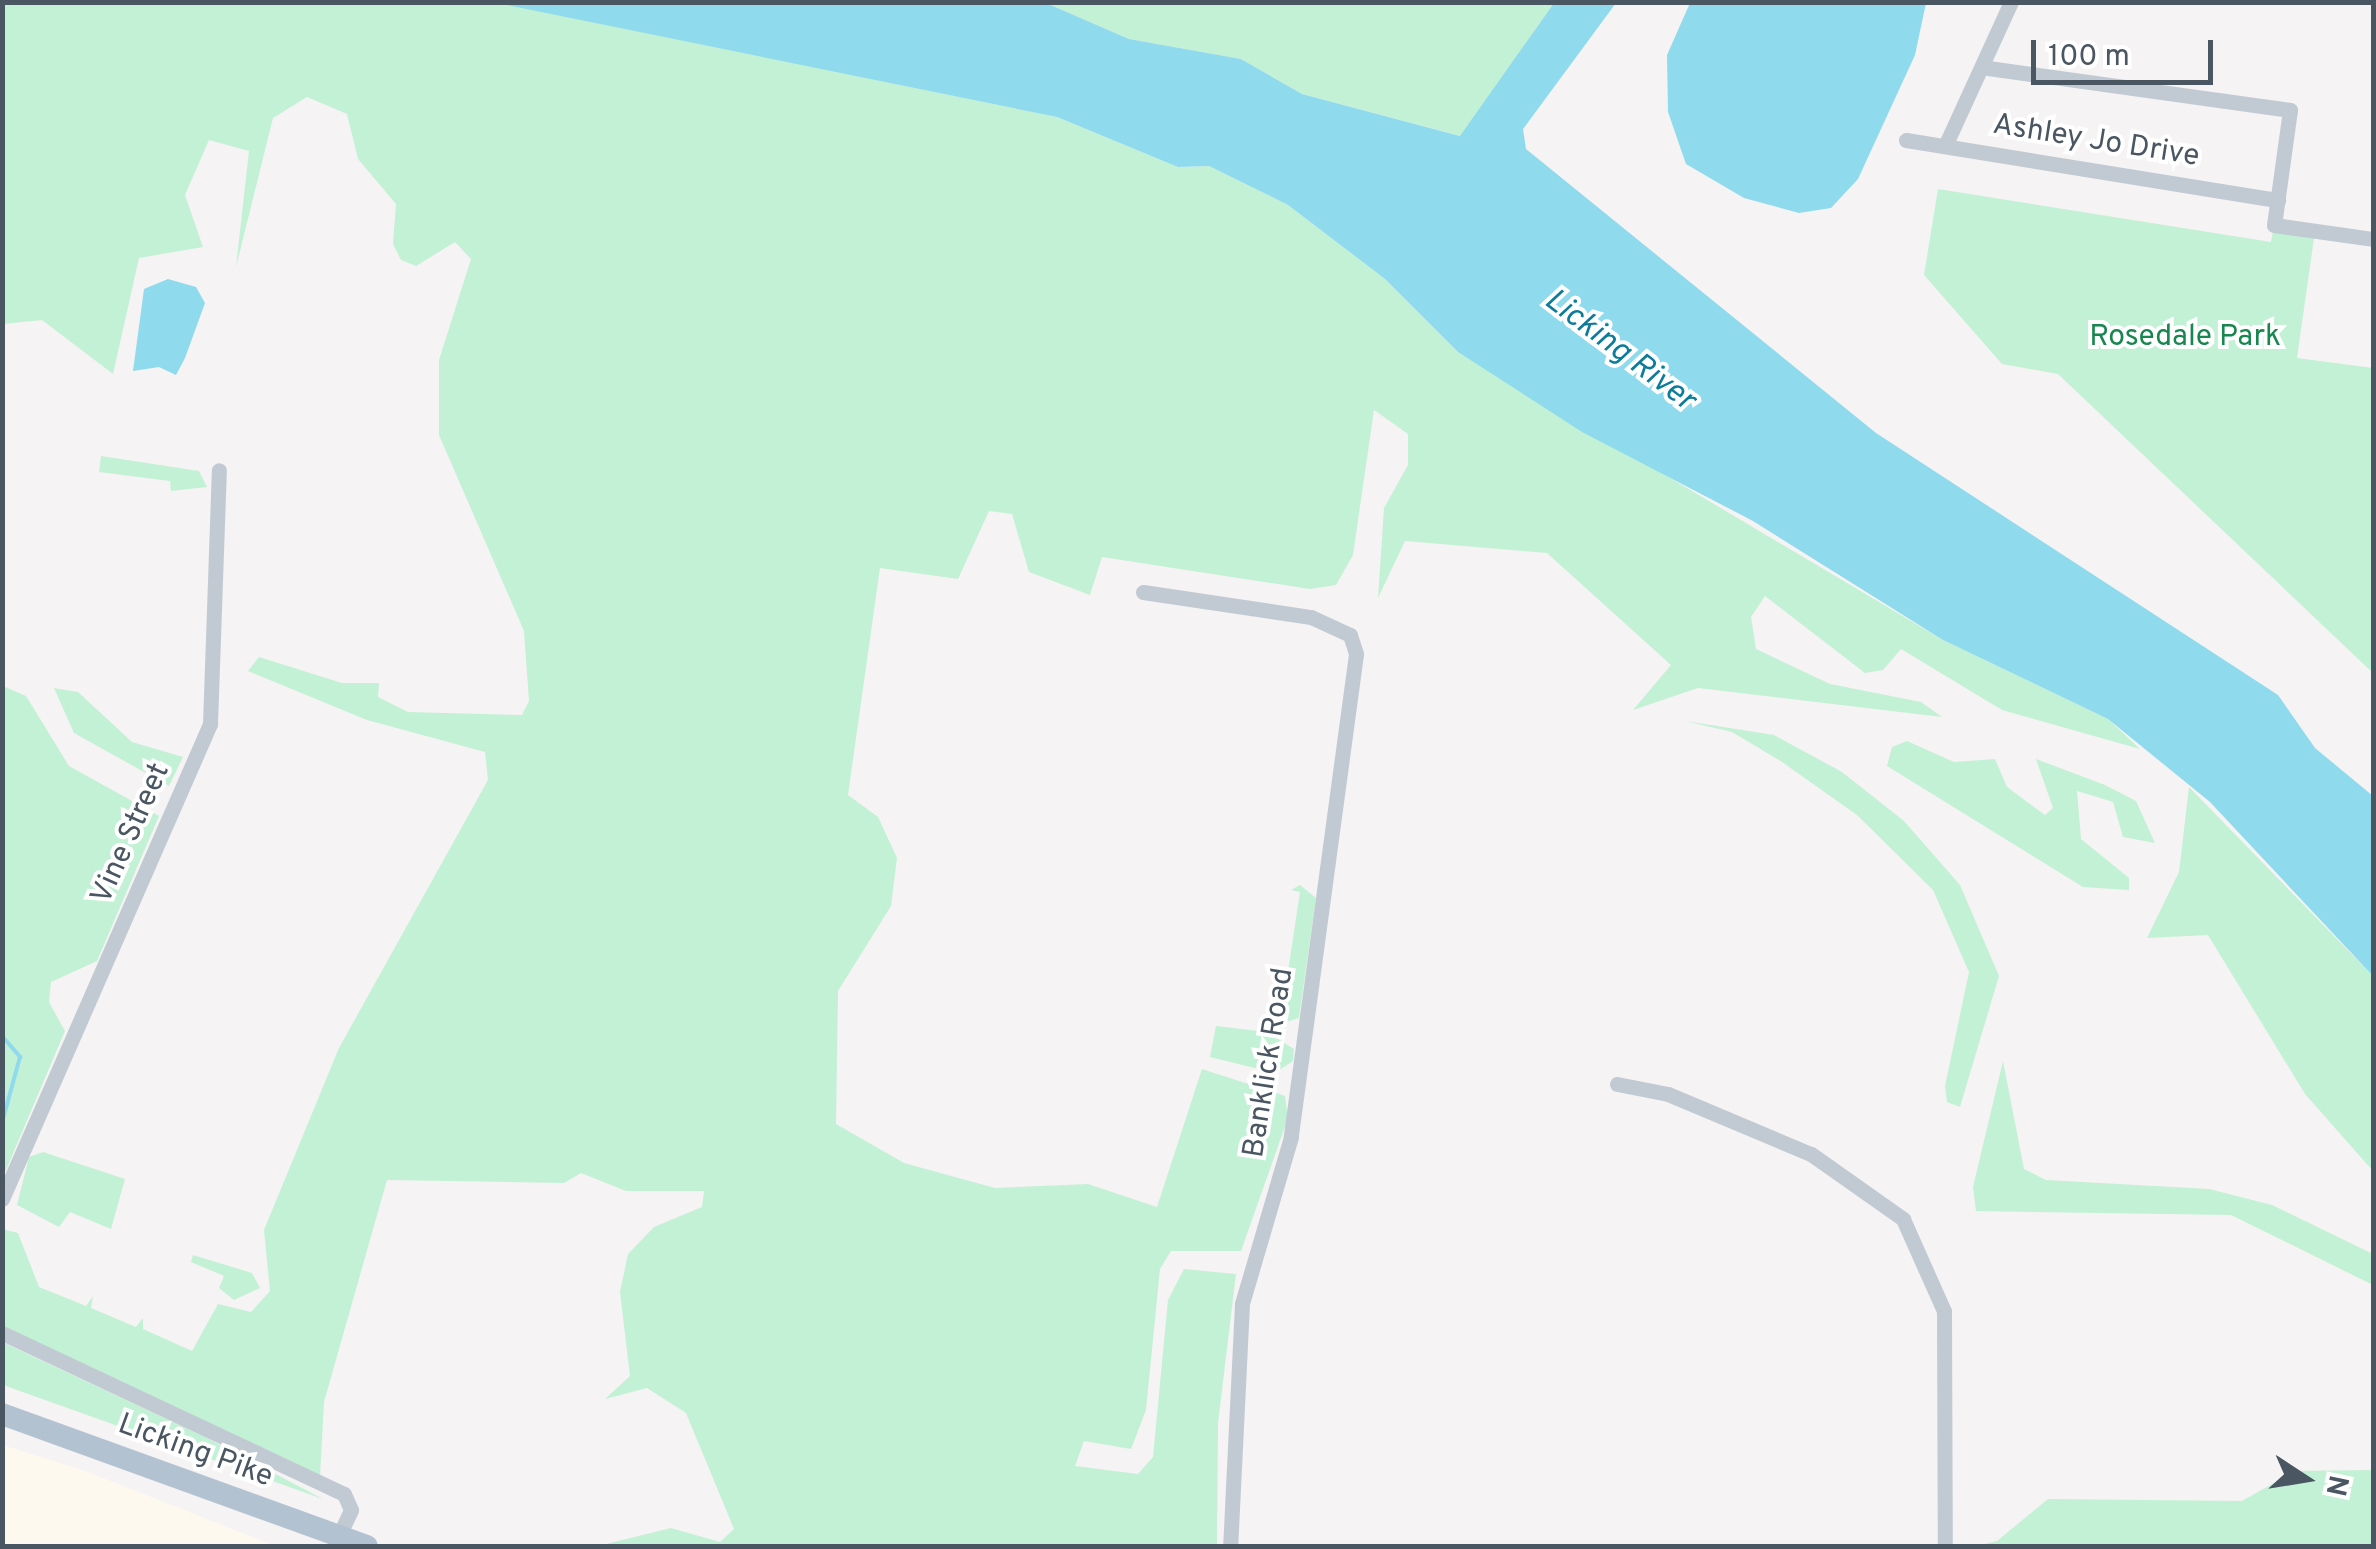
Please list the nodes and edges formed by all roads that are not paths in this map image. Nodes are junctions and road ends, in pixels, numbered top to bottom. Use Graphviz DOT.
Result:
graph roads {
  1 [pos="2011,2"];
  2 [pos="1988,68"];
  3 [pos="1906,140"];
  4 [pos="1946,146"];
  5 [pos="2278,200"];
  6 [pos="2374,239"];
  7 [pos="219,470"];
  8 [pos="1143,592"];
  9 [pos="1618,1084"];
  10 [pos="2,1199"];
  11 [pos="2,1333"];
  12 [pos="2,1414"];
  13 [pos="336,1542"];
  14 [pos="367,1546"];
  15 [pos="1230,1546"];
  16 [pos="1945,1546"];
  1 -- 2 [label="street"];
  2 -- 4 [label="street"];
  2 -- 5 [label="street"];
  3 -- 4 [label="street, Ashley Jo Drive"];
  4 -- 5 [label="street, Ashley Jo Drive"];
  5 -- 6 [label="street"];
  7 -- 10 [label="street, Vine Street"];
  8 -- 15 [label="street, Banklick Road"];
  9 -- 16 [label="street"];
  11 -- 13 [label="street"];
  12 -- 13 [label="main road, Licking Pike"];
  13 -- 14 [label="main road, Licking Pike"];
}
